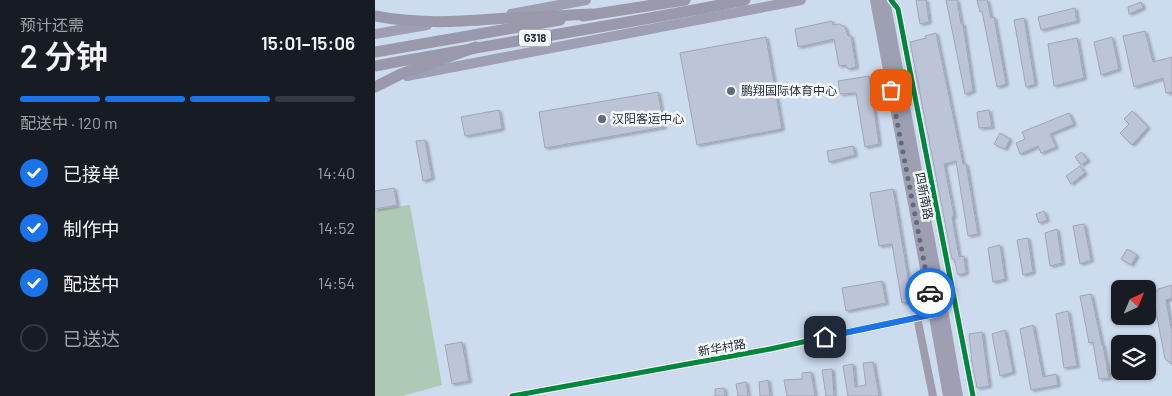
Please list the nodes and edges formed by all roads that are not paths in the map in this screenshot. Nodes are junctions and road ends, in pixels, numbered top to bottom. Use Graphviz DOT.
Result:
graph roads {
  1 [pos="586,0"];
  2 [pos="685,0"];
  3 [pos="745,0"];
  4 [pos="801,0"];
  5 [pos="875,0"];
  6 [pos="885,0"];
  7 [pos="891,0"];
  8 [pos="591,14"];
  9 [pos="375,16"];
  10 [pos="375,34"];
  11 [pos="476,47"];
  12 [pos="375,52"];
  13 [pos="375,66"];
  14 [pos="375,82"];
  15 [pos="375,87"];
  16 [pos="934,314"];
  17 [pos="917,317"];
  18 [pos="512,396"];
  19 [pos="933,396"];
  20 [pos="947,396"];
  21 [pos="957,396"];
  22 [pos="973,396"];
  1 -- 10 [label="main road"];
  2 -- 8 [label="highway, G318"];
  3 -- 11 [label="highway, G318"];
  4 -- 14 [label="main road"];
  5 -- 16 [label="main road, 四新南路"];
  6 -- 21 [label="main road, 四新南路"];
  7 -- 22 [label="street"];
  8 -- 9 [label="highway, bridge"];
  8 -- 12 [label="highway, G318, bridge"];
  11 -- 13 [label="highway, G318, bridge"];
  11 -- 15 [label="highway, bridge"];
  16 -- 17 [label="street, 新华村路"];
  16 -- 20 [label="main road, 四新南路"];
  17 -- 18 [label="street, 新华村路"];
  17 -- 19 [label="street"];
}
